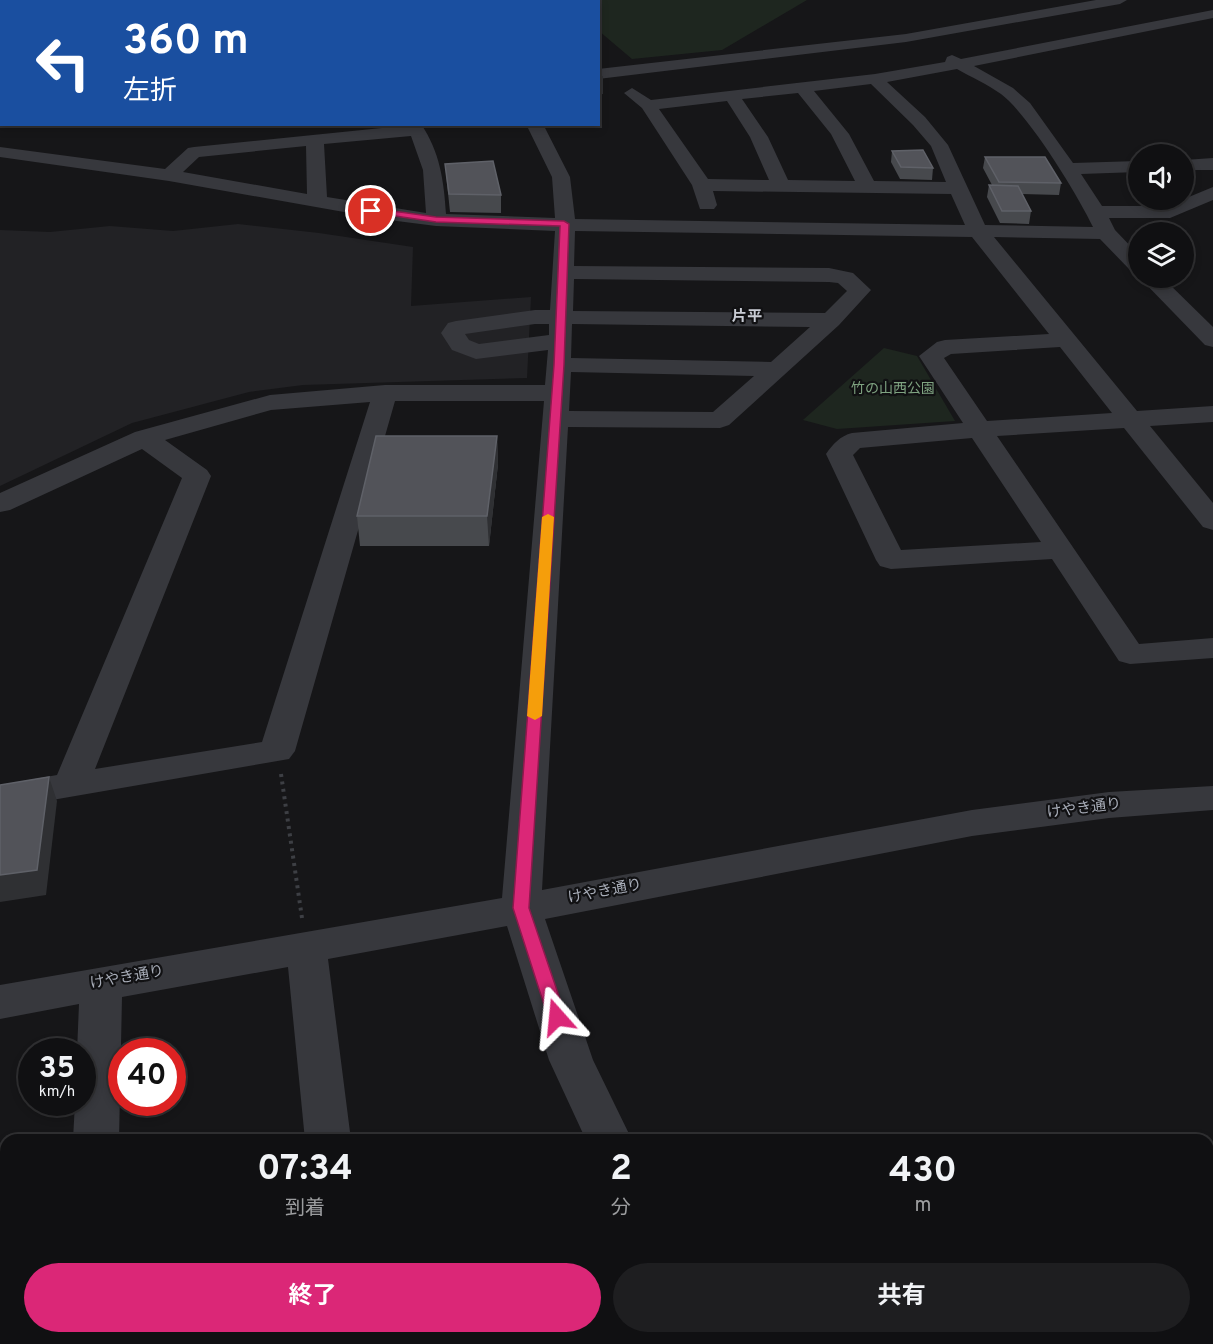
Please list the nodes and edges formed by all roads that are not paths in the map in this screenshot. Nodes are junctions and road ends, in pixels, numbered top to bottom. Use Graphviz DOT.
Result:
graph roads {
  1 [pos="1120,0"];
  2 [pos="1089,6"];
  3 [pos="1213,14"];
  4 [pos="1156,26"];
  5 [pos="906,38"];
  6 [pos="958,63"];
  7 [pos="603,73"];
  8 [pos="875,79"];
  9 [pos="802,87"];
  10 [pos="731,95"];
  11 [pos="648,105"];
  12 [pos="535,126"];
  13 [pos="414,127"];
  14 [pos="315,140"];
  15 [pos="0,152"];
  16 [pos="1213,164"];
  17 [pos="1194,165"];
  18 [pos="1128,166"];
  19 [pos="1068,169"];
  20 [pos="169,175"];
  21 [pos="702,185"];
  22 [pos="781,186"];
  23 [pos="867,187"];
  24 [pos="959,188"];
  25 [pos="1213,193"];
  26 [pos="317,202"];
  27 [pos="1096,212"];
  28 [pos="1170,212"];
  29 [pos="1202,216"];
  30 [pos="436,220"];
  31 [pos="564,224"];
  32 [pos="712,225"];
  33 [pos="978,231"];
  34 [pos="1106,233"];
  35 [pos="1128,255"];
  36 [pos="562,272"];
  37 [pos="1161,288"];
  38 [pos="831,320"];
  39 [pos="1065,339"];
  40 [pos="1213,340"];
  41 [pos="558,367"];
  42 [pos="775,369"];
  43 [pos="385,393"];
  44 [pos="1213,414"];
  45 [pos="1131,420"];
  46 [pos="981,429"];
  47 [pos="144,438"];
  48 [pos="0,504"];
  49 [pos="1213,520"];
  50 [pos="1060,550"];
  51 [pos="1213,648"];
  52 [pos="71,785"];
  53 [pos="0,796"];
  54 [pos="1213,798"];
  55 [pos="521,908"];
  56 [pos="306,946"];
  57 [pos="101,982"];
  58 [pos="0,1002"];
  59 [pos="96,1134"];
  60 [pos="327,1134"];
  61 [pos="606,1134"];
  1 -- 2 [label="street"];
  2 -- 4 [label="street"];
  2 -- 5 [label="street"];
  3 -- 4 [label="street"];
  4 -- 6 [label="street"];
  5 -- 6 [label="street"];
  5 -- 7 [label="street"];
  6 -- 8 [label="street"];
  6 -- 19 [label="street"];
  7 -- 11 [label="street"];
  8 -- 9 [label="street"];
  8 -- 24 [label="street"];
  9 -- 10 [label="street"];
  9 -- 23 [label="street"];
  10 -- 11 [label="street"];
  10 -- 22 [label="street"];
  11 -- 21 [label="street"];
  12 -- 31 [label="street"];
  13 -- 14 [label="street"];
  13 -- 30 [label="street"];
  14 -- 20 [label="street"];
  14 -- 26 [label="street"];
  15 -- 20 [label="street"];
  16 -- 17 [label="street"];
  18 -- 19 [label="street"];
  19 -- 27 [label="street"];
  20 -- 26 [label="street"];
  21 -- 22 [label="street"];
  21 -- 32 [label="street"];
  22 -- 23 [label="street"];
  23 -- 24 [label="street"];
  24 -- 33 [label="street"];
  25 -- 28 [label="street"];
  26 -- 30 [label="street"];
  27 -- 28 [label="street"];
  27 -- 34 [label="street"];
  28 -- 29 [label="street"];
  30 -- 31 [label="street"];
  31 -- 32 [label="street"];
  31 -- 36 [label="street"];
  32 -- 33 [label="street"];
  33 -- 34 [label="street"];
  33 -- 39 [label="street"];
  34 -- 35 [label="street"];
  36 -- 38 [label="street"];
  36 -- 41 [label="street"];
  37 -- 40 [label="street"];
  38 -- 41 [label="street"];
  38 -- 42 [label="street"];
  39 -- 45 [label="street"];
  39 -- 46 [label="street"];
  41 -- 42 [label="street"];
  41 -- 42 [label="street"];
  41 -- 43 [label="street"];
  41 -- 55 [label="street"];
  43 -- 47 [label="street"];
  43 -- 52 [label="street"];
  44 -- 45 [label="street"];
  45 -- 46 [label="street"];
  45 -- 49 [label="street"];
  46 -- 50 [label="street"];
  46 -- 50 [label="street"];
  47 -- 48 [label="street"];
  47 -- 52 [label="street"];
  50 -- 51 [label="street"];
  52 -- 53 [label="street"];
  54 -- 55 [label="street, けやき通り"];
  55 -- 56 [label="street, けやき通り"];
  55 -- 61 [label="street"];
  56 -- 57 [label="street, けやき通り"];
  56 -- 60 [label="street"];
  57 -- 58 [label="street, けやき通り"];
  57 -- 59 [label="street"];
}
